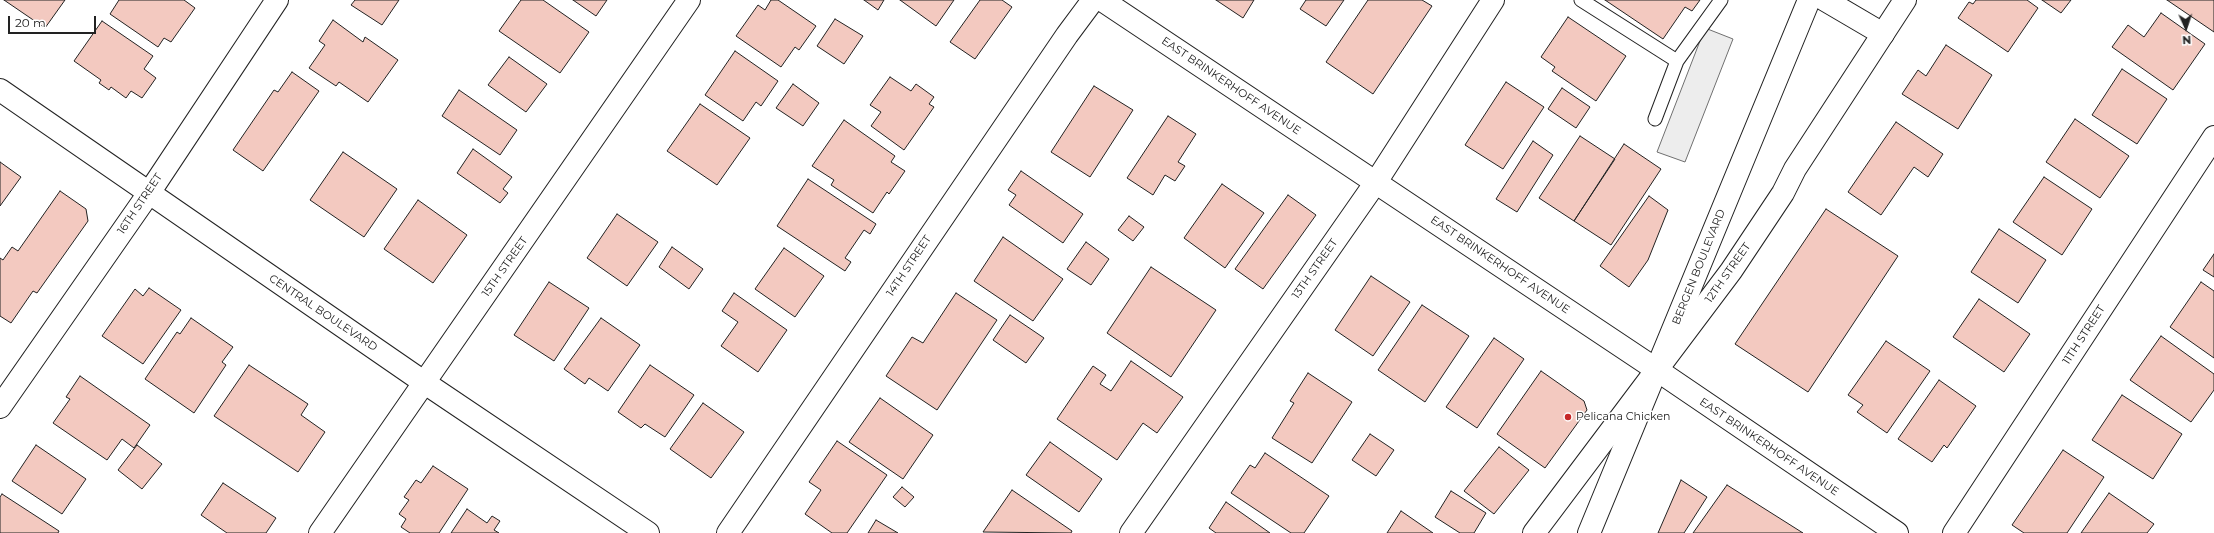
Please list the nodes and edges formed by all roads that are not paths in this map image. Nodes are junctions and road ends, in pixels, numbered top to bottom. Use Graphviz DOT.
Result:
graph roads {
  1 [pos="277,0"];
  2 [pos="689,0"];
  3 [pos="1093,0"];
  4 [pos="1102,0"];
  5 [pos="1493,0"];
  6 [pos="1581,0"];
  7 [pos="1721,0"];
  8 [pos="1809,0"];
  9 [pos="1825,0"];
  10 [pos="1905,0"];
  11 [pos="1883,34"];
  12 [pos="1677,61"];
  13 [pos="0,90"];
  14 [pos="1656,119"];
  15 [pos="2214,137"];
  16 [pos="1376,182"];
  17 [pos="148,193"];
  18 [pos="1657,370"];
  19 [pos="425,383"];
  20 [pos="0,407"];
  21 [pos="320,533"];
  22 [pos="648,533"];
  23 [pos="728,533"];
  24 [pos="1131,533"];
  25 [pos="1534,533"];
  26 [pos="1589,533"];
  27 [pos="1897,533"];
  28 [pos="1954,533"];
  1 -- 17 [label="street, 16TH STREET"];
  2 -- 19 [label="street, 15TH STREET"];
  3 -- 23 [label="street, 14TH STREET"];
  4 -- 16 [label="street, EAST BRINKERHOFF AVENUE"];
  5 -- 16 [label="street, 13TH STREET"];
  6 -- 12 [label="lane"];
  7 -- 12 [label="lane"];
  8 -- 18 [label="street, BERGEN BOULEVARD"];
  9 -- 11 [label="street"];
  10 -- 11 [label="street, 12TH STREET"];
  11 -- 18 [label="street, 12TH STREET"];
  12 -- 14 [label="lane"];
  13 -- 17 [label="street, CENTRAL BOULEVARD"];
  15 -- 28 [label="street, 11TH STREET"];
  16 -- 18 [label="street, EAST BRINKERHOFF AVENUE"];
  16 -- 24 [label="street, 13TH STREET"];
  17 -- 19 [label="street, CENTRAL BOULEVARD"];
  17 -- 20 [label="street, 16TH STREET"];
  18 -- 25 [label="street, 12TH STREET"];
  18 -- 26 [label="street, BERGEN BOULEVARD"];
  18 -- 27 [label="street, EAST BRINKERHOFF AVENUE"];
  19 -- 21 [label="street, 15TH STREET"];
  19 -- 22 [label="street, CENTRAL BOULEVARD"];
}
